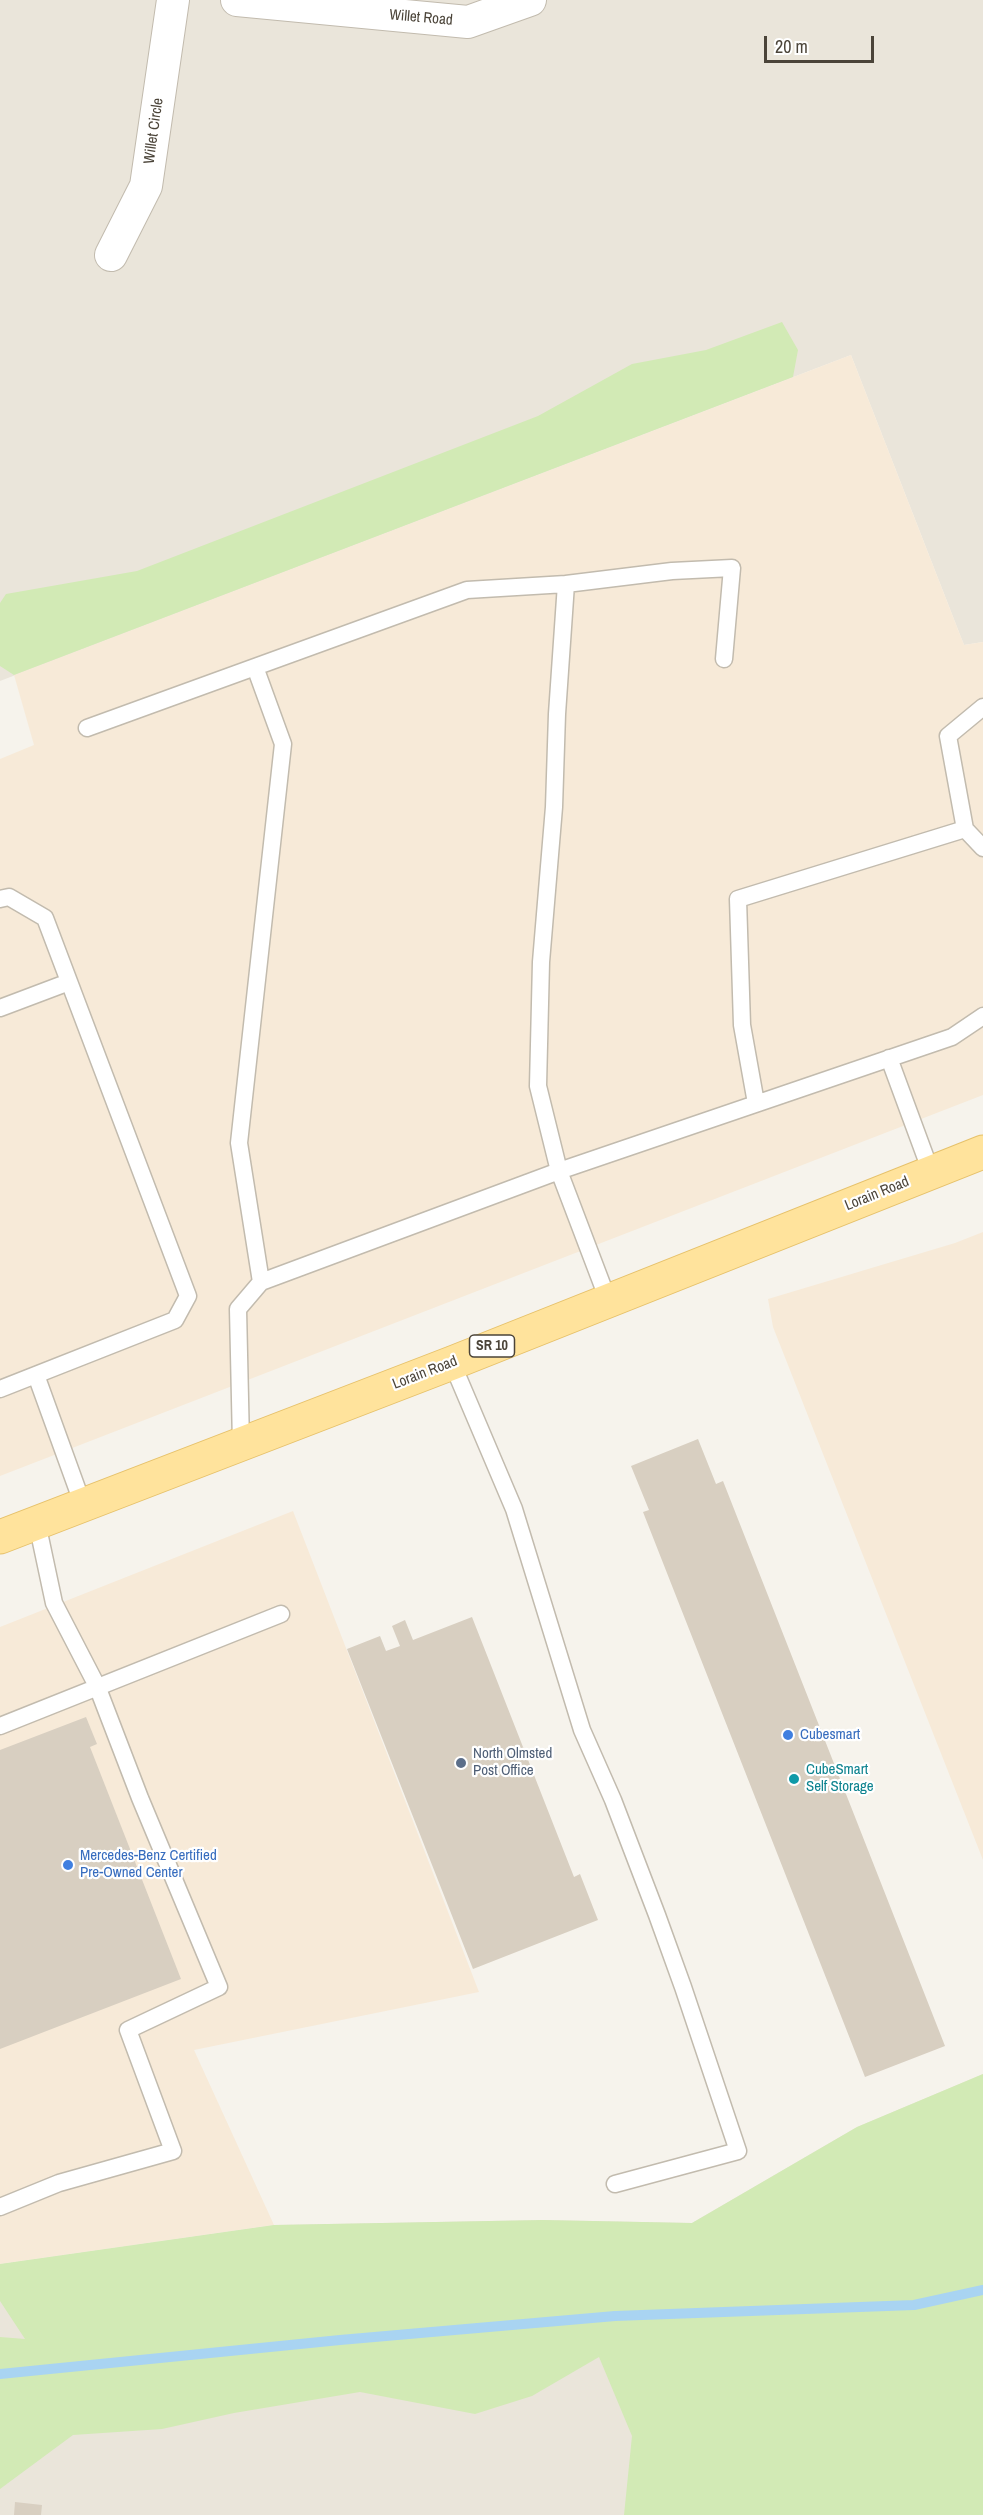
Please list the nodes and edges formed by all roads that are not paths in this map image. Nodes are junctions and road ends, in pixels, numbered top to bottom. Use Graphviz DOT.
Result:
graph roads {
  1 [pos="173,0"];
  2 [pos="237,0"];
  3 [pos="530,0"];
  4 [pos="111,255"];
  5 [pos="566,584"];
  6 [pos="724,659"];
  7 [pos="255,667"];
  8 [pos="983,707"];
  9 [pos="87,728"];
  10 [pos="965,829"];
  11 [pos="983,848"];
  12 [pos="0,899"];
  13 [pos="69,982"];
  14 [pos="0,1008"];
  15 [pos="983,1016"];
  16 [pos="889,1058"];
  17 [pos="756,1103"];
  18 [pos="983,1152"];
  19 [pos="559,1171"];
  20 [pos="931,1172"];
  21 [pos="261,1281"];
  22 [pos="608,1300"];
  23 [pos="452,1362"];
  24 [pos="36,1375"];
  25 [pos="0,1389"];
  26 [pos="241,1444"];
  27 [pos="83,1505"];
  28 [pos="37,1523"];
  29 [pos="0,1537"];
  30 [pos="281,1614"];
  31 [pos="97,1686"];
  32 [pos="0,1726"];
  33 [pos="615,2184"];
  34 [pos="0,2207"];
  1 -- 4 [label="street, Willet Circle"];
  2 -- 3 [label="street, Willet Road"];
  5 -- 6 [label="lane"];
  5 -- 7 [label="lane"];
  5 -- 19 [label="lane"];
  7 -- 9 [label="lane"];
  7 -- 21 [label="lane"];
  8 -- 10 [label="lane"];
  10 -- 11 [label="lane"];
  10 -- 17 [label="lane"];
  12 -- 13 [label="lane"];
  13 -- 14 [label="lane"];
  13 -- 24 [label="lane"];
  15 -- 16 [label="lane"];
  16 -- 17 [label="lane"];
  16 -- 20 [label="lane"];
  17 -- 19 [label="lane"];
  18 -- 20 [label="main road, Lorain Road / SR 10"];
  19 -- 21 [label="lane"];
  19 -- 22 [label="lane"];
  20 -- 22 [label="main road, Lorain Road / SR 10"];
  21 -- 26 [label="lane"];
  22 -- 23 [label="main road, Lorain Road / SR 10"];
  23 -- 26 [label="main road, Lorain Road / SR 10"];
  23 -- 33 [label="lane"];
  24 -- 25 [label="lane"];
  24 -- 27 [label="lane"];
  26 -- 27 [label="main road, Lorain Road / SR 10"];
  27 -- 28 [label="main road, Lorain Road / SR 10"];
  28 -- 29 [label="main road, Lorain Road / SR 10"];
  28 -- 31 [label="lane"];
  30 -- 31 [label="lane"];
  31 -- 32 [label="lane"];
  31 -- 34 [label="lane"];
}
